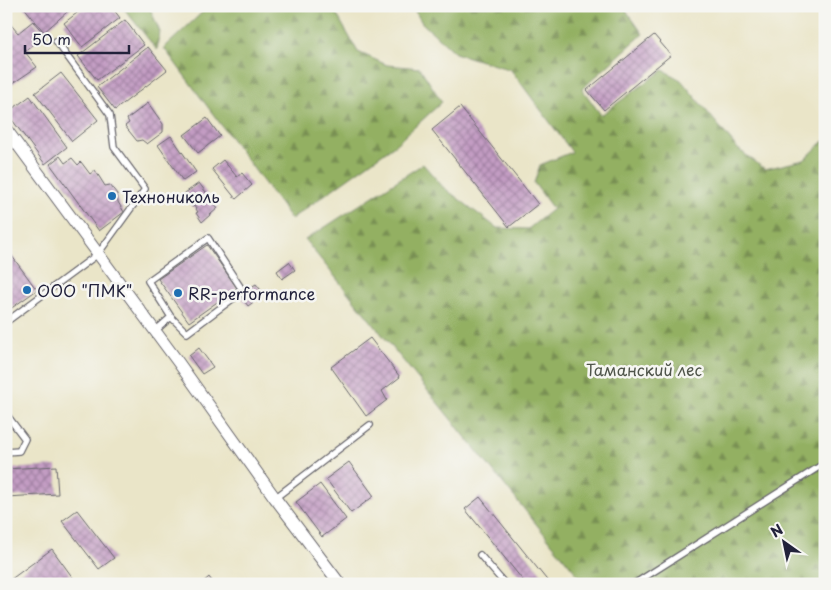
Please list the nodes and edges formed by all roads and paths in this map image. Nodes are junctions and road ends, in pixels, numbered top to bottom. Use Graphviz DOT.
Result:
graph roads {
  1 [pos="56,42"];
  2 [pos="6,129"];
  3 [pos="98,254"];
  4 [pos="171,317"];
  5 [pos="6,322"];
  6 [pos="155,331"];
  7 [pos="6,414"];
  8 [pos="370,425"];
  9 [pos="6,452"];
  10 [pos="825,463"];
  11 [pos="275,498"];
  12 [pos="480,555"];
  13 [pos="340,584"];
  14 [pos="505,584"];
  15 [pos="634,584"];
  1 -- 3 [label="lane"];
  2 -- 3 [label="street"];
  3 -- 5 [label="lane"];
  3 -- 6 [label="street"];
  4 -- 4 [label="lane"];
  4 -- 6 [label="lane"];
  6 -- 11 [label="street"];
  7 -- 9 [label="lane"];
  8 -- 11 [label="lane"];
  10 -- 15 [label="lane"];
  11 -- 13 [label="street"];
  12 -- 14 [label="lane"];
}
